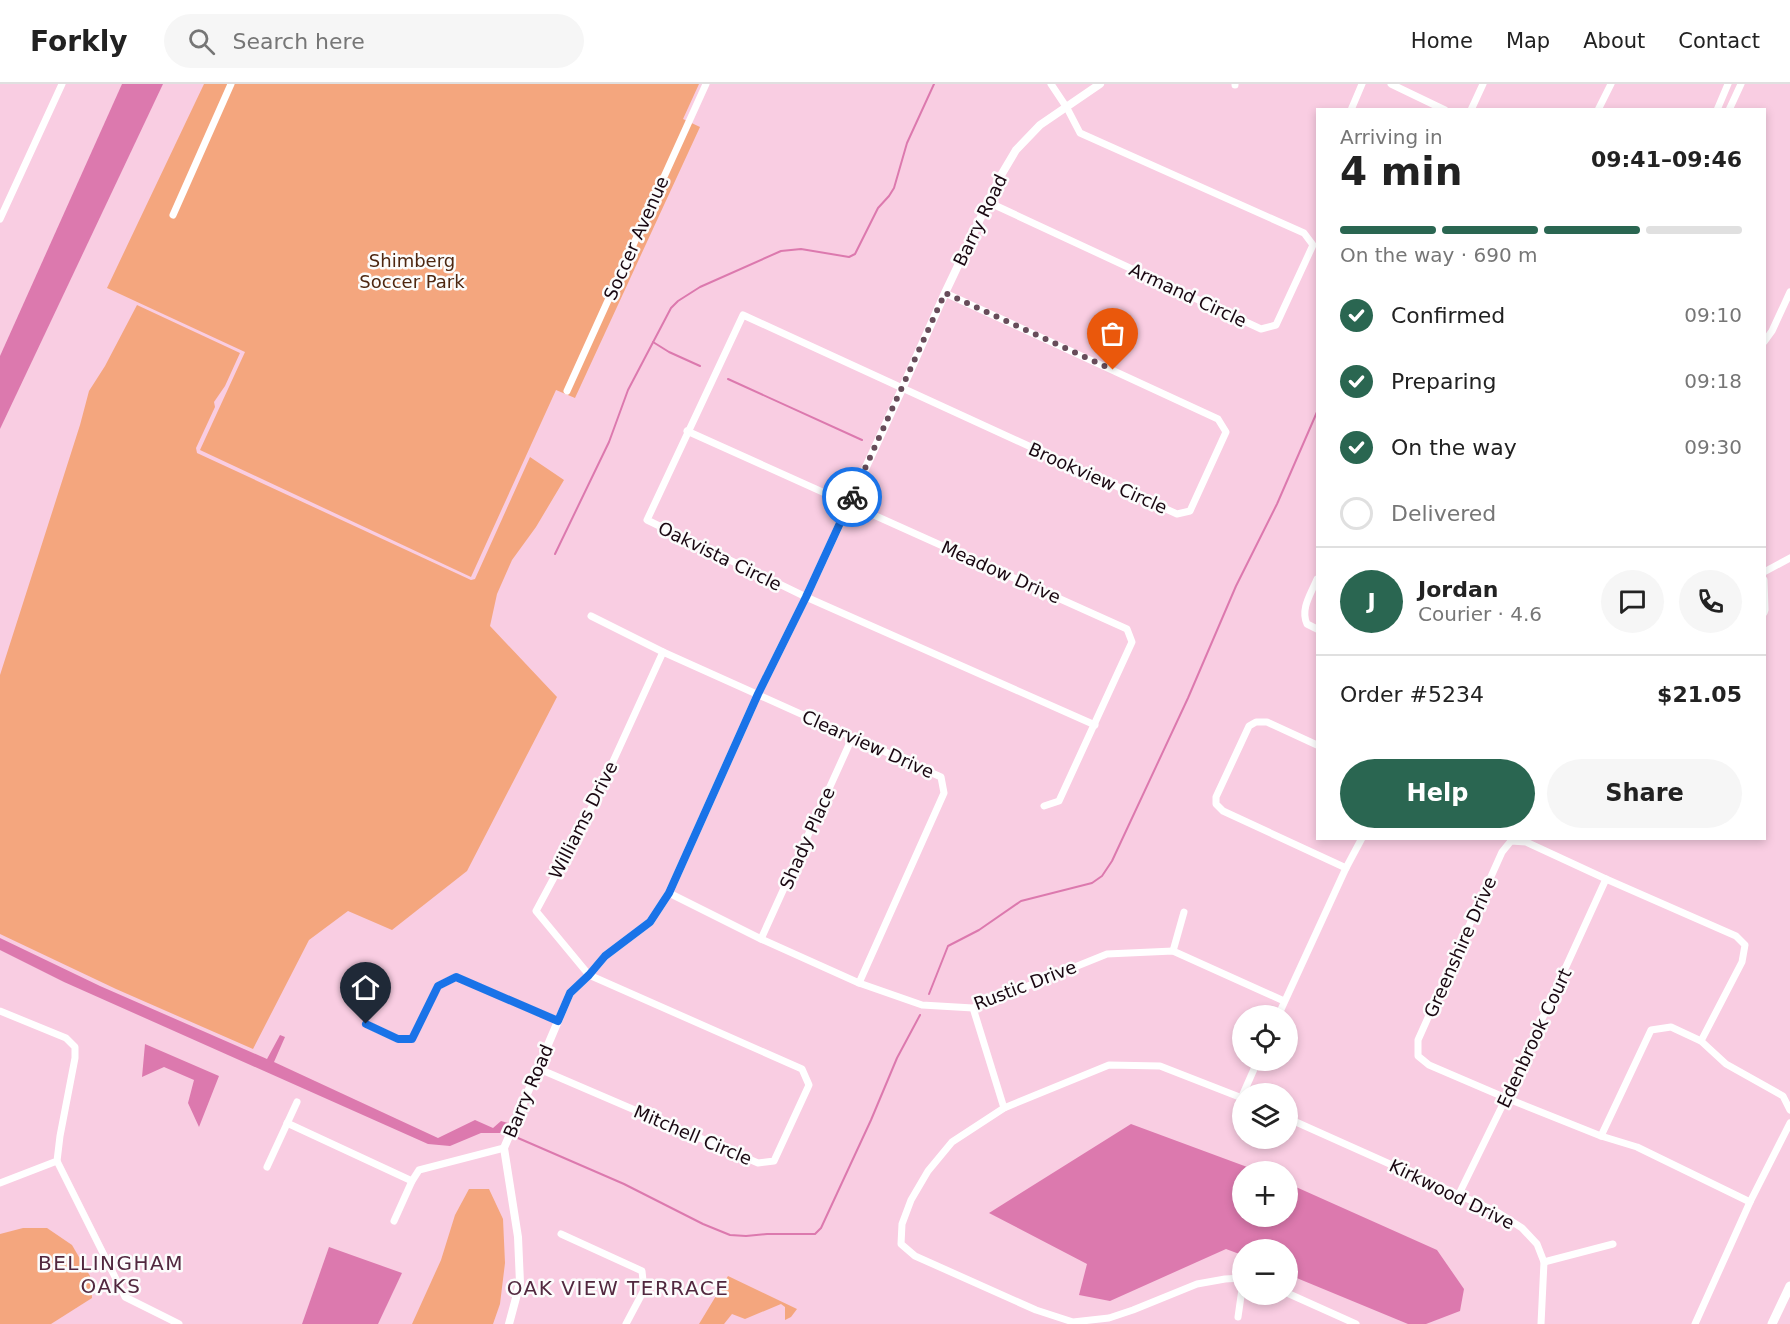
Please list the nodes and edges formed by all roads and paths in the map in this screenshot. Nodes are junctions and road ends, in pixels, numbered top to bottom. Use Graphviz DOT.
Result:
graph roads {
  1 [pos="62,84"];
  2 [pos="231,84"];
  3 [pos="706,84"];
  4 [pos="1051,84"];
  5 [pos="1100,84"];
  6 [pos="1362,84"];
  7 [pos="1391,84"];
  8 [pos="1483,84"];
  9 [pos="1611,84"];
  10 [pos="1728,84"];
  11 [pos="1741,84"];
  12 [pos="1718,106"];
  13 [pos="1067,108"];
  14 [pos="1352,108"];
  15 [pos="1441,108"];
  16 [pos="1472,108"];
  17 [pos="1599,108"];
  18 [pos="1730,108"];
  19 [pos="988,202"];
  20 [pos="173,214"];
  21 [pos="0,219"];
  22 [pos="1790,292"];
  23 [pos="945,293"];
  24 [pos="1766,339"];
  25 [pos="902,389"];
  26 [pos="567,392"];
  27 [pos="687,431"];
  28 [pos="850,503"];
  29 [pos="1790,558"];
  30 [pos="1766,572"];
  31 [pos="1316,581"];
  32 [pos="806,597"];
  33 [pos="591,616"];
  34 [pos="1316,628"];
  35 [pos="663,652"];
  36 [pos="758,694"];
  37 [pos="1095,725"];
  38 [pos="852,738"];
  39 [pos="1316,745"];
  40 [pos="1044,806"];
  41 [pos="1361,840"];
  42 [pos="1346,868"];
  43 [pos="1606,879"];
  44 [pos="669,893"];
  45 [pos="1184,912"];
  46 [pos="761,939"];
  47 [pos="1173,951"];
  48 [pos="589,975"];
  49 [pos="859,983"];
  50 [pos="1284,1001"];
  51 [pos="1282,1005"];
  52 [pos="973,1008"];
  53 [pos="0,1011"];
  54 [pos="558,1021"];
  55 [pos="366,1024"];
  56 [pos="1701,1041"];
  57 [pos="537,1068"];
  58 [pos="1232,1092"];
  59 [pos="1506,1098"];
  60 [pos="297,1102"];
  61 [pos="1004,1108"];
  62 [pos="1790,1110"];
  63 [pos="287,1123"];
  64 [pos="1298,1123"];
  65 [pos="1790,1123"];
  66 [pos="1601,1136"];
  67 [pos="504,1148"];
  68 [pos="57,1161"];
  69 [pos="267,1167"];
  70 [pos="412,1181"];
  71 [pos="0,1183"];
  72 [pos="1459,1194"];
  73 [pos="1750,1202"];
  74 [pos="394,1221"];
  75 [pos="561,1234"];
  76 [pos="1613,1244"];
  77 [pos="1544,1262"];
  78 [pos="1232,1279"];
  79 [pos="1790,1286"];
  80 [pos="1298,1298"];
  81 [pos="1240,1305"];
  82 [pos="1238,1317"];
  83 [pos="179,1324"];
  84 [pos="508,1324"];
  85 [pos="626,1324"];
  86 [pos="1356,1324"];
  87 [pos="1541,1324"];
  88 [pos="1695,1324"];
  89 [pos="1773,1324"];
  1 -- 21 [label="street"];
  2 -- 20 [label="street"];
  3 -- 26 [label="street, Soccer Avenue"];
  4 -- 13 [label="street"];
  5 -- 13 [label="street, Barry Road"];
  6 -- 14 [label="street"];
  7 -- 15 [label="street"];
  8 -- 16 [label="street"];
  9 -- 17 [label="street"];
  10 -- 12 [label="street"];
  11 -- 18 [label="street"];
  13 -- 19 [label="street, Barry Road"];
  13 -- 19 [label="street, Armand Circle"];
  19 -- 23 [label="street, Barry Road"];
  22 -- 24 [label="street"];
  23 -- 25 [label="street, Barry Road"];
  23 -- 25 [label="street, Brookview Circle"];
  25 -- 27 [label="street, Oakvista Circle"];
  25 -- 28 [label="street, Barry Road"];
  27 -- 28 [label="street, Meadow Drive"];
  27 -- 32 [label="street, Oakvista Circle"];
  28 -- 32 [label="street, Barry Road"];
  28 -- 37 [label="street, Meadow Drive"];
  29 -- 30 [label="street"];
  31 -- 34 [label="street"];
  32 -- 36 [label="street, Barry Road"];
  32 -- 37 [label="street, Oakvista Circle"];
  33 -- 35 [label="street, Clearview Drive"];
  35 -- 36 [label="street, Clearview Drive"];
  35 -- 48 [label="street, Williams Drive"];
  36 -- 38 [label="street, Clearview Drive"];
  36 -- 44 [label="street, Barry Road"];
  37 -- 40 [label="street, Meadow Drive"];
  38 -- 46 [label="street, Shady Place"];
  38 -- 49 [label="street, Clearview Drive"];
  39 -- 42 [label="street"];
  41 -- 42 [label="street"];
  42 -- 50 [label="street"];
  43 -- 56 [label="street, Greenshire Drive"];
  43 -- 59 [label="street, Edenbrook Court"];
  43 -- 59 [label="street, Greenshire Drive"];
  44 -- 46 [label="street, Rustic Drive"];
  44 -- 48 [label="street, Barry Road"];
  45 -- 47 [label="street"];
  46 -- 49 [label="street, Rustic Drive"];
  47 -- 50 [label="street, Rustic Drive"];
  47 -- 52 [label="street, Rustic Drive"];
  48 -- 54 [label="street, Barry Road"];
  48 -- 57 [label="street, Mitchell Circle"];
  49 -- 52 [label="street, Rustic Drive"];
  50 -- 51 [label="street"];
  52 -- 61 [label="street"];
  53 -- 68 [label="street"];
  54 -- 55 [label="street"];
  54 -- 57 [label="street, Barry Road"];
  56 -- 62 [label="street"];
  56 -- 66 [label="street"];
  57 -- 67 [label="street, Barry Road"];
  58 -- 61 [label="street"];
  59 -- 66 [label="street, Greenshire Drive"];
  59 -- 72 [label="street, Edenbrook Court"];
  60 -- 63 [label="street"];
  61 -- 78 [label="street"];
  63 -- 69 [label="street"];
  63 -- 70 [label="street"];
  64 -- 72 [label="street, Kirkwood Drive"];
  65 -- 73 [label="street"];
  66 -- 73 [label="street, Greenshire Drive"];
  67 -- 70 [label="street"];
  67 -- 84 [label="street, Barry Road"];
  68 -- 71 [label="street"];
  68 -- 83 [label="street"];
  70 -- 74 [label="street"];
  72 -- 77 [label="street, Kirkwood Drive"];
  73 -- 88 [label="street"];
  75 -- 85 [label="street"];
  76 -- 77 [label="street"];
  77 -- 87 [label="street"];
  79 -- 89 [label="main road"];
  80 -- 86 [label="street"];
  81 -- 82 [label="street"];
}
